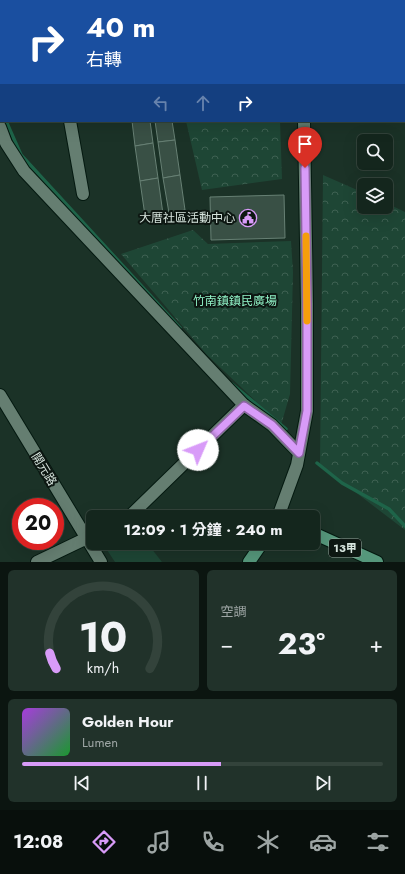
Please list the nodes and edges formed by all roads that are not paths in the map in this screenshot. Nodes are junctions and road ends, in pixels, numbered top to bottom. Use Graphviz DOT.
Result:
graph roads {
  1 [pos="70,122"];
  2 [pos="304,122"];
  3 [pos="0,127"];
  4 [pos="83,194"];
  5 [pos="0,396"];
  6 [pos="244,406"];
  7 [pos="299,453"];
  8 [pos="136,510"];
  9 [pos="280,510"];
  10 [pos="86,536"];
  11 [pos="320,536"];
  12 [pos="86,538"];
  13 [pos="99,550"];
  14 [pos="257,550"];
  15 [pos="37,562"];
  16 [pos="101,562"];
  17 [pos="249,562"];
  18 [pos="377,562"];
  1 -- 4 [label="street"];
  2 -- 7 [label="street"];
  3 -- 6 [label="street"];
  5 -- 10 [label="street, 開元路"];
  6 -- 7 [label="street"];
  6 -- 8 [label="street"];
  7 -- 9 [label="street"];
  11 -- 18 [label="main road, 13甲"];
  12 -- 15 [label="street"];
  13 -- 16 [label="street, 開元路"];
  14 -- 17 [label="main road"];
}
